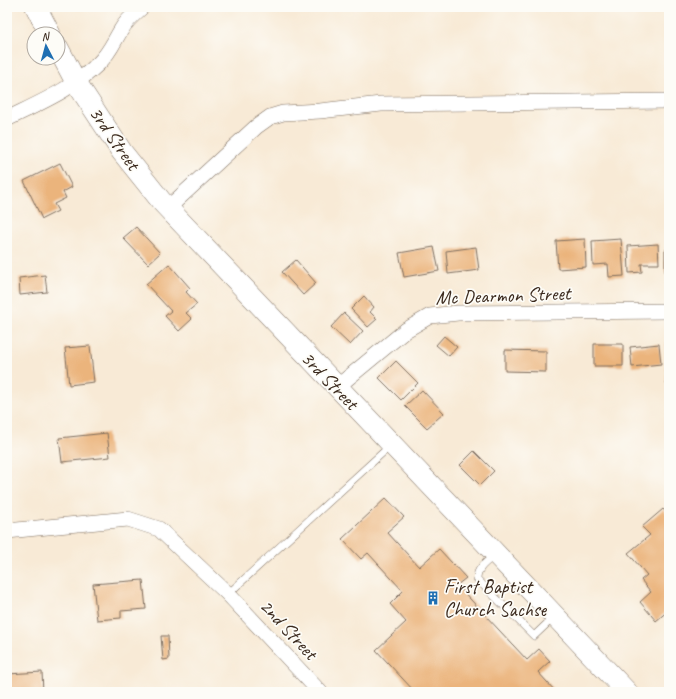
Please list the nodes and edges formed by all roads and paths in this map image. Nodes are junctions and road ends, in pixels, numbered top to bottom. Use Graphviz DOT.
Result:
graph roads {
  1 [pos="36,7"];
  2 [pos="142,7"];
  3 [pos="46,26"];
  4 [pos="66,63"];
  5 [pos="76,82"];
  6 [pos="669,101"];
  7 [pos="7,119"];
  8 [pos="168,208"];
  9 [pos="669,311"];
  10 [pos="337,387"];
  11 [pos="392,444"];
  12 [pos="7,531"];
  13 [pos="496,554"];
  14 [pos="228,594"];
  15 [pos="555,617"];
  16 [pos="320,692"];
  17 [pos="627,692"];
  1 -- 3 [label="street"];
  2 -- 5 [label="street"];
  4 -- 5 [label="street, 3rd Street"];
  5 -- 7 [label="street"];
  5 -- 8 [label="street, 3rd Street"];
  6 -- 8 [label="street"];
  8 -- 10 [label="street, 3rd Street"];
  9 -- 10 [label="street, Mc Dearmon Street"];
  10 -- 11 [label="street, 3rd Street"];
  11 -- 13 [label="street, 3rd Street"];
  11 -- 14 [label="lane"];
  12 -- 14 [label="street, 2nd Street"];
  13 -- 15 [label="street, 3rd Street"];
  13 -- 15 [label="lane"];
  14 -- 16 [label="street, 2nd Street"];
  15 -- 17 [label="street, 3rd Street"];
}
